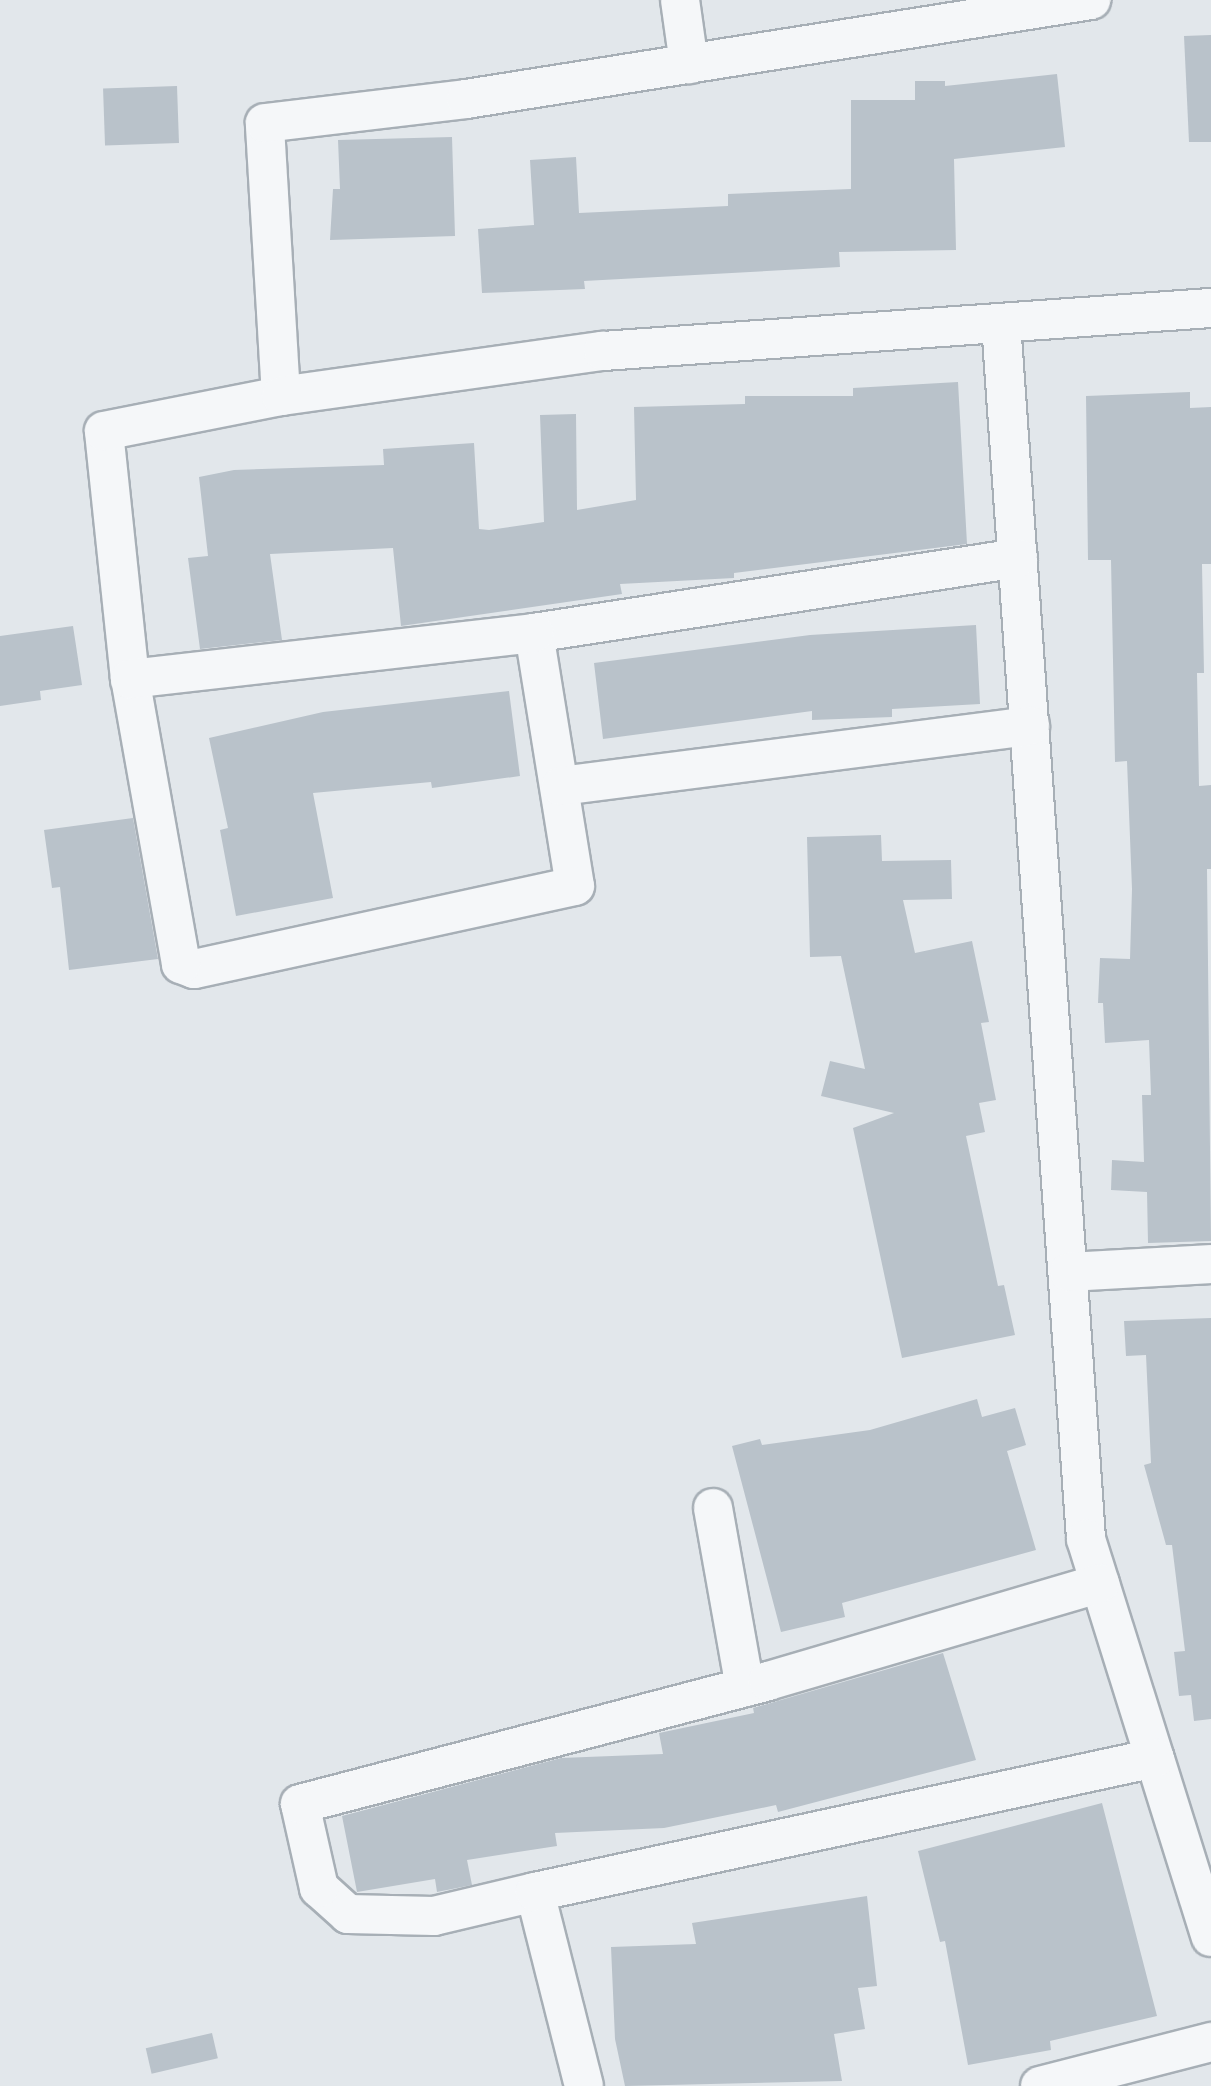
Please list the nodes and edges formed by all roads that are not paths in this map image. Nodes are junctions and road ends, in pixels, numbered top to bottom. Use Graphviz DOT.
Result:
graph roads {
  1 [pos="680,0"];
  2 [pos="1091,0"];
  3 [pos="689,64"];
  4 [pos="1211,308"];
  5 [pos="1002,323"];
  6 [pos="281,396"];
  7 [pos="1018,558"];
  8 [pos="534,633"];
  9 [pos="130,679"];
  10 [pos="1030,726"];
  11 [pos="561,786"];
  12 [pos="1211,1264"];
  13 [pos="1069,1272"];
  14 [pos="713,1508"];
  15 [pos="1100,1583"];
  16 [pos="745,1687"];
  17 [pos="1155,1758"];
  18 [pos="536,1892"];
  19 [pos="1211,1937"];
  20 [pos="1211,2042"];
  21 [pos="584,2086"];
  22 [pos="1040,2086"];
  1 -- 3 [label="street"];
  2 -- 3 [label="street"];
  3 -- 6 [label="street"];
  4 -- 5 [label="street"];
  5 -- 6 [label="street"];
  5 -- 7 [label="street"];
  6 -- 9 [label="street"];
  7 -- 8 [label="street"];
  7 -- 10 [label="street"];
  8 -- 9 [label="street"];
  8 -- 11 [label="street"];
  9 -- 11 [label="street"];
  10 -- 11 [label="street"];
  10 -- 13 [label="street"];
  12 -- 13 [label="street"];
  13 -- 15 [label="street"];
  14 -- 16 [label="street"];
  15 -- 16 [label="street"];
  15 -- 17 [label="street"];
  16 -- 18 [label="street"];
  17 -- 18 [label="street"];
  17 -- 19 [label="street"];
  18 -- 21 [label="street"];
  20 -- 22 [label="street"];
}
